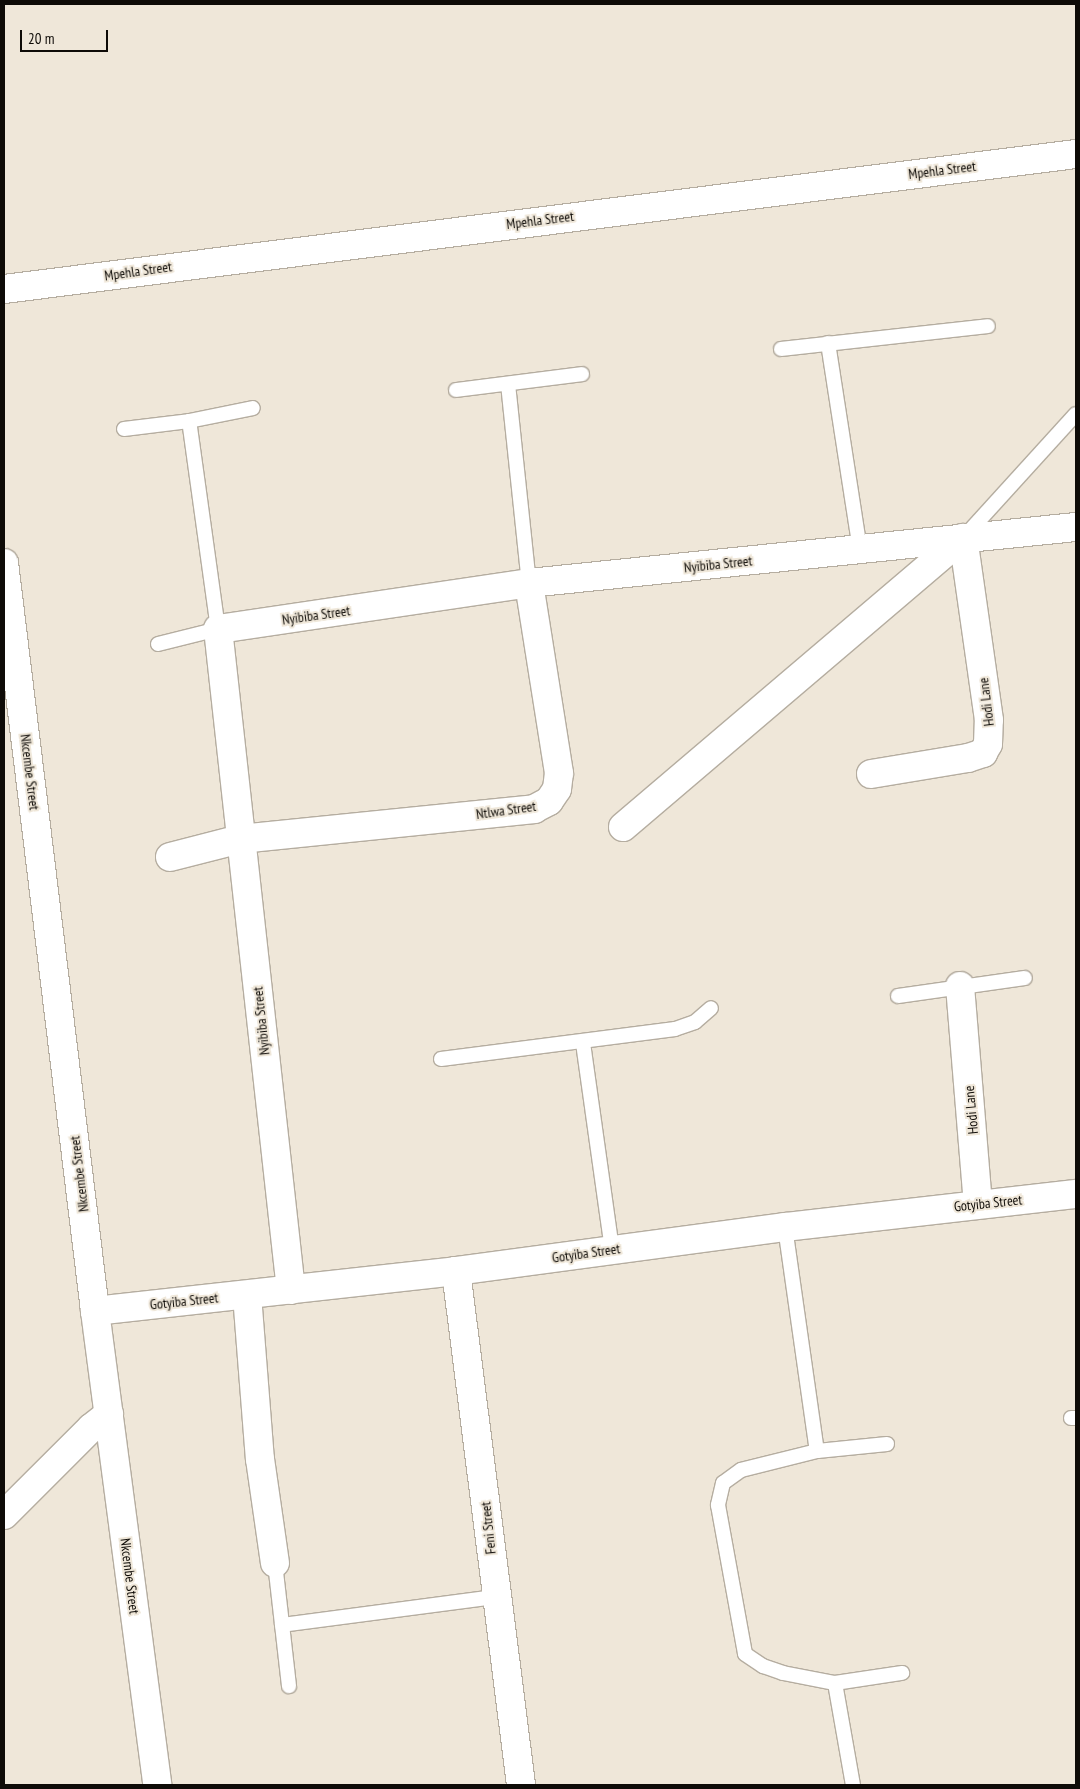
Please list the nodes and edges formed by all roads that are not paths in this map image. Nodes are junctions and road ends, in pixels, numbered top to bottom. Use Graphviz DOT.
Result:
graph roads {
  1 [pos="1076,154"];
  2 [pos="4,289"];
  3 [pos="988,326"];
  4 [pos="828,343"];
  5 [pos="781,349"];
  6 [pos="582,374"];
  7 [pos="508,384"];
  8 [pos="456,390"];
  9 [pos="253,408"];
  10 [pos="1076,414"];
  11 [pos="189,421"];
  12 [pos="124,429"];
  13 [pos="1076,527"];
  14 [pos="963,538"];
  15 [pos="860,550"];
  16 [pos="4,563"];
  17 [pos="529,583"];
  18 [pos="218,629"];
  19 [pos="158,644"];
  20 [pos="871,774"];
  21 [pos="623,827"];
  22 [pos="240,839"];
  23 [pos="170,857"];
  24 [pos="1025,978"];
  25 [pos="960,986"];
  26 [pos="898,996"];
  27 [pos="711,1008"];
  28 [pos="582,1043"];
  29 [pos="441,1059"];
  30 [pos="1076,1194"];
  31 [pos="978,1204"];
  32 [pos="785,1227"];
  33 [pos="612,1249"];
  34 [pos="456,1271"];
  35 [pos="291,1290"];
  36 [pos="247,1294"];
  37 [pos="95,1311"];
  38 [pos="109,1414"];
  39 [pos="887,1444"];
  40 [pos="817,1451"];
  41 [pos="4,1515"];
  42 [pos="275,1563"];
  43 [pos="495,1598"];
  44 [pos="282,1625"];
  45 [pos="902,1673"];
  46 [pos="836,1683"];
  47 [pos="289,1686"];
  48 [pos="157,1785"];
  49 [pos="520,1785"];
  50 [pos="854,1785"];
  1 -- 2 [label="street, Mpehla Street"];
  3 -- 4 [label="lane"];
  4 -- 5 [label="lane"];
  4 -- 15 [label="lane"];
  6 -- 7 [label="lane"];
  7 -- 8 [label="lane"];
  7 -- 17 [label="lane"];
  9 -- 11 [label="lane"];
  10 -- 14 [label="lane"];
  11 -- 12 [label="lane"];
  11 -- 18 [label="lane"];
  13 -- 14 [label="street, Nyibiba Street"];
  14 -- 15 [label="street, Nyibiba Street"];
  14 -- 20 [label="street, Hodi Lane"];
  14 -- 21 [label="street"];
  15 -- 17 [label="street, Nyibiba Street"];
  16 -- 37 [label="street, Nkcembe Street"];
  17 -- 18 [label="street, Nyibiba Street"];
  17 -- 22 [label="street, Ntlwa Street"];
  18 -- 19 [label="lane"];
  18 -- 22 [label="street, Nyibiba Street"];
  22 -- 23 [label="street, Ntlwa Street"];
  22 -- 35 [label="street, Nyibiba Street"];
  24 -- 25 [label="lane"];
  25 -- 26 [label="lane"];
  25 -- 31 [label="street, Hodi Lane"];
  27 -- 28 [label="lane"];
  28 -- 29 [label="lane"];
  28 -- 33 [label="lane"];
  30 -- 31 [label="street, Gotyiba Street"];
  31 -- 32 [label="street, Gotyiba Street"];
  32 -- 33 [label="street, Gotyiba Street"];
  32 -- 40 [label="lane"];
  33 -- 34 [label="street, Gotyiba Street"];
  34 -- 35 [label="street, Gotyiba Street"];
  34 -- 43 [label="street, Feni Street"];
  35 -- 36 [label="street, Gotyiba Street"];
  36 -- 37 [label="street, Gotyiba Street"];
  36 -- 42 [label="street"];
  37 -- 38 [label="street, Nkcembe Street"];
  38 -- 41 [label="street"];
  38 -- 48 [label="street, Nkcembe Street"];
  39 -- 40 [label="lane"];
  40 -- 46 [label="lane"];
  42 -- 44 [label="lane"];
  43 -- 44 [label="lane"];
  43 -- 49 [label="street, Feni Street"];
  44 -- 47 [label="lane"];
  45 -- 46 [label="lane"];
  46 -- 50 [label="lane"];
}
